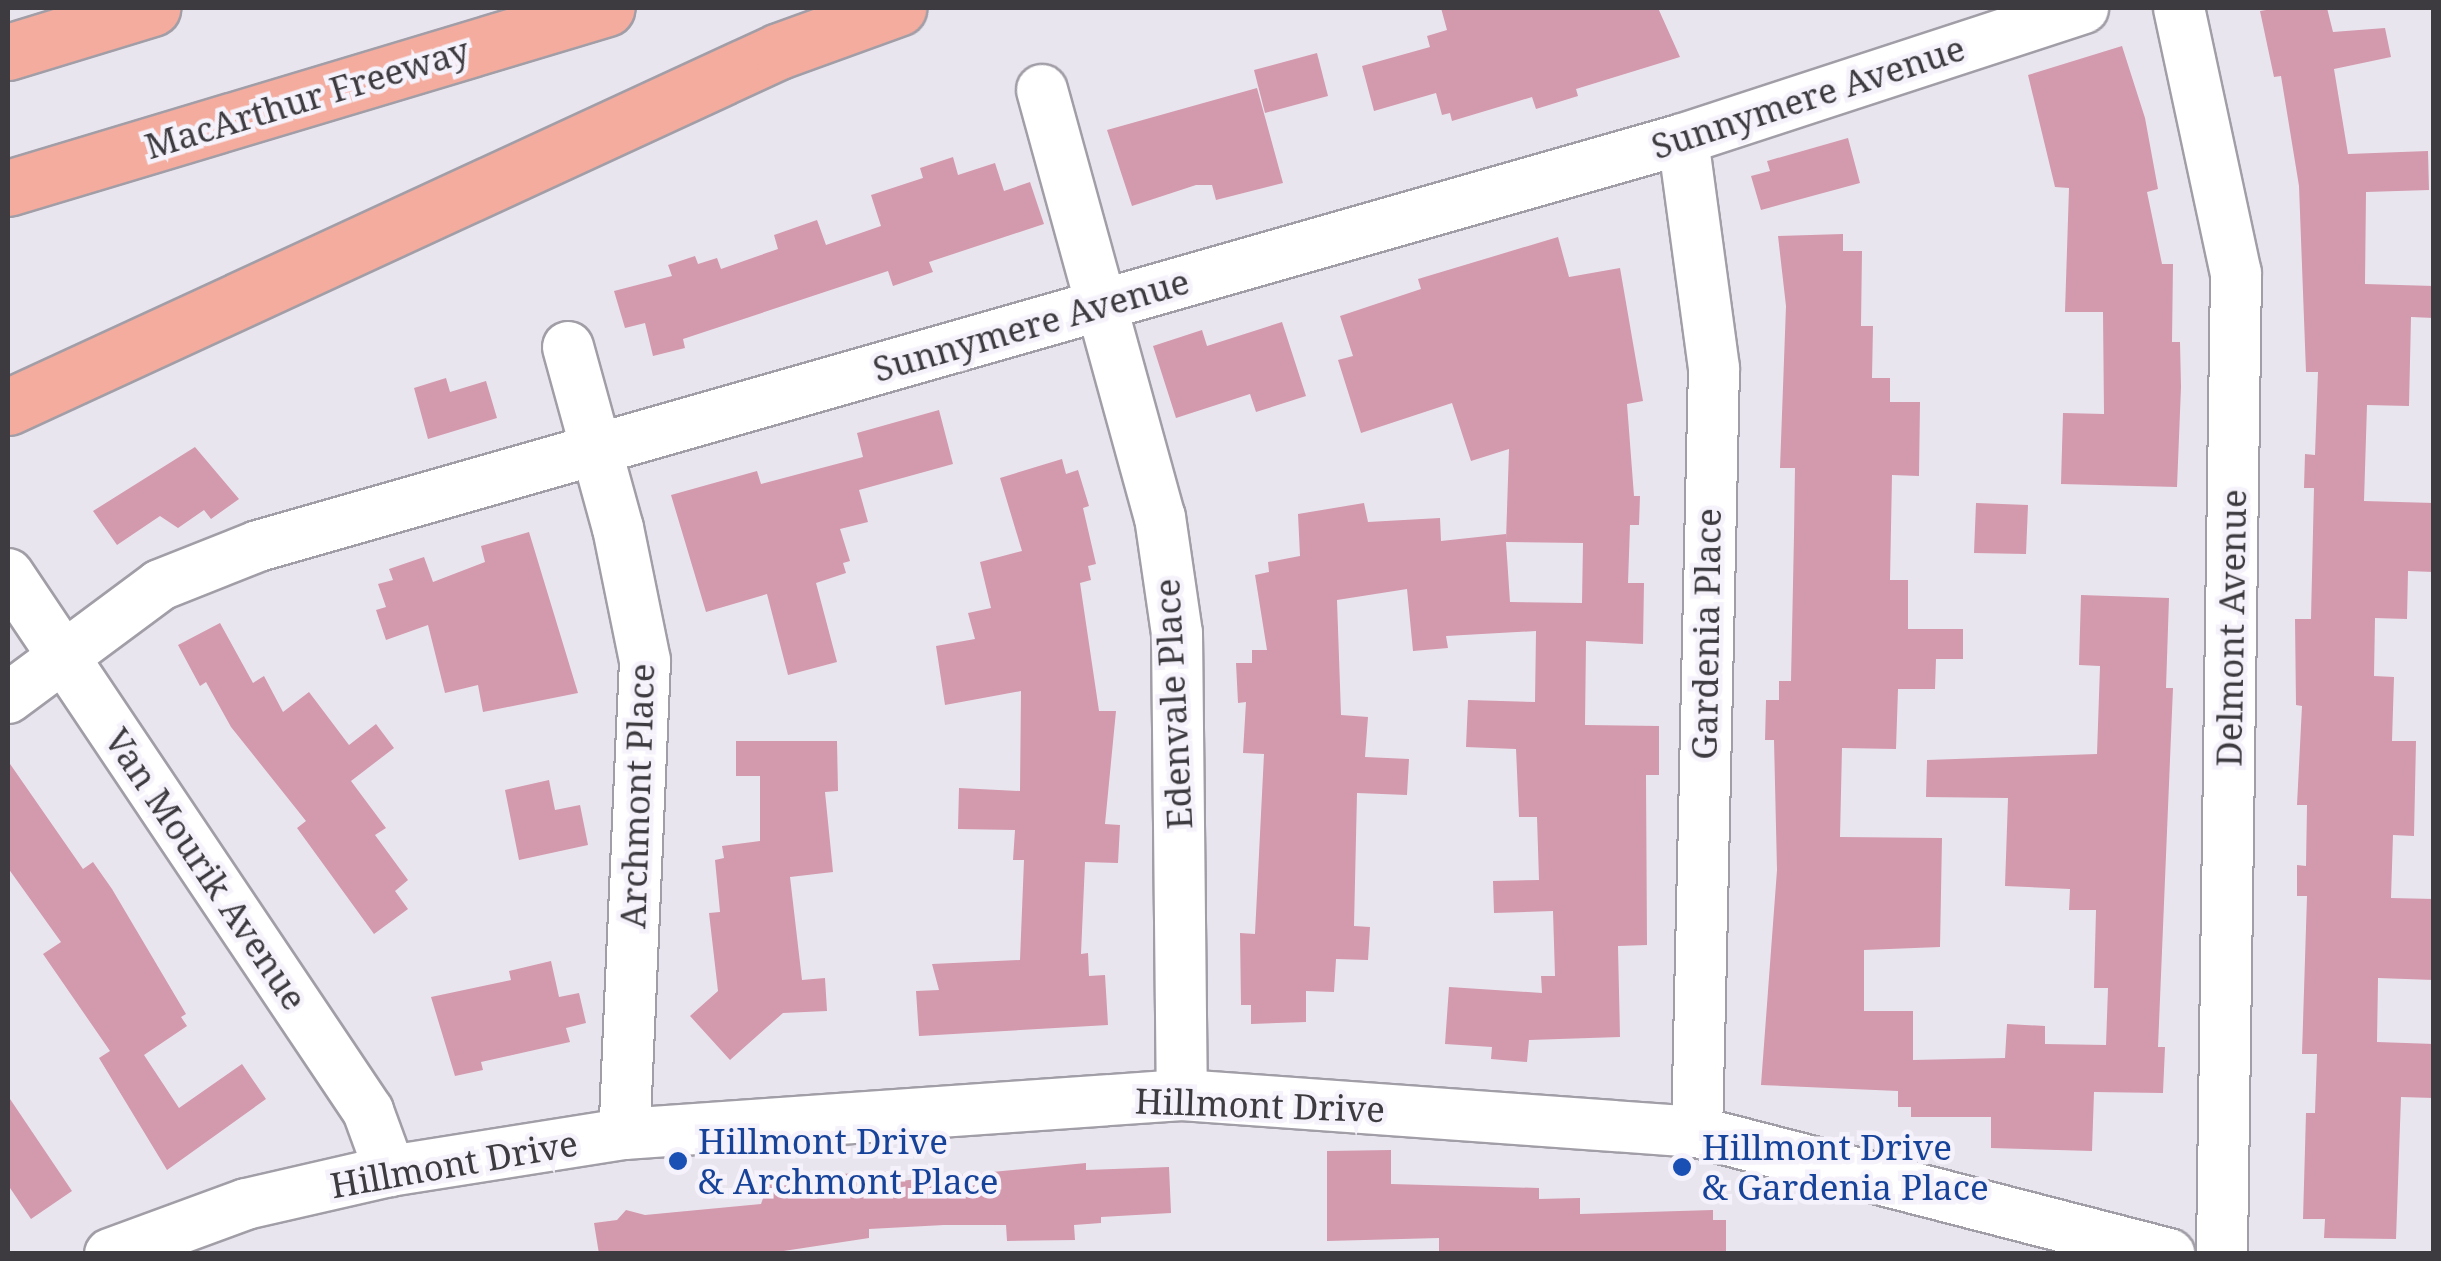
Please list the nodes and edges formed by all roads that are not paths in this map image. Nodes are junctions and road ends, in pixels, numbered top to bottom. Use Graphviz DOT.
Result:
graph roads {
  1 [pos="152,8"];
  2 [pos="607,8"];
  3 [pos="898,8"];
  4 [pos="2082,8"];
  5 [pos="2179,8"];
  6 [pos="8,52"];
  7 [pos="1042,90"];
  8 [pos="1683,139"];
  9 [pos="8,188"];
  10 [pos="1097,305"];
  11 [pos="568,347"];
  12 [pos="8,407"];
  13 [pos="598,449"];
  14 [pos="8,574"];
  15 [pos="63,658"];
  16 [pos="8,698"];
  17 [pos="1182,1095"];
  18 [pos="1698,1132"];
  19 [pos="624,1134"];
  20 [pos="390,1171"];
  21 [pos="110,1254"];
  22 [pos="2170,1254"];
  23 [pos="2222,1254"];
  1 -- 6 [label="highway"];
  2 -- 9 [label="highway, MacArthur Freeway"];
  3 -- 12 [label="highway"];
  4 -- 8 [label="street, Sunnymere Avenue"];
  5 -- 23 [label="street, Delmont Avenue"];
  7 -- 10 [label="street, Edenvale Place"];
  8 -- 10 [label="street, Sunnymere Avenue"];
  8 -- 18 [label="street, Gardenia Place"];
  10 -- 13 [label="street, Sunnymere Avenue"];
  10 -- 17 [label="street, Edenvale Place"];
  11 -- 13 [label="street, Archmont Place"];
  13 -- 15 [label="street, Sunnymere Avenue"];
  13 -- 19 [label="street, Archmont Place"];
  14 -- 15 [label="street, Van Mourik Avenue"];
  15 -- 16 [label="street, Sunnymere Avenue"];
  15 -- 20 [label="street, Van Mourik Avenue"];
  17 -- 18 [label="street, Hillmont Drive"];
  17 -- 19 [label="street, Hillmont Drive"];
  18 -- 22 [label="street, Hillmont Drive"];
  19 -- 20 [label="street, Hillmont Drive"];
  20 -- 21 [label="street, Hillmont Drive"];
}
